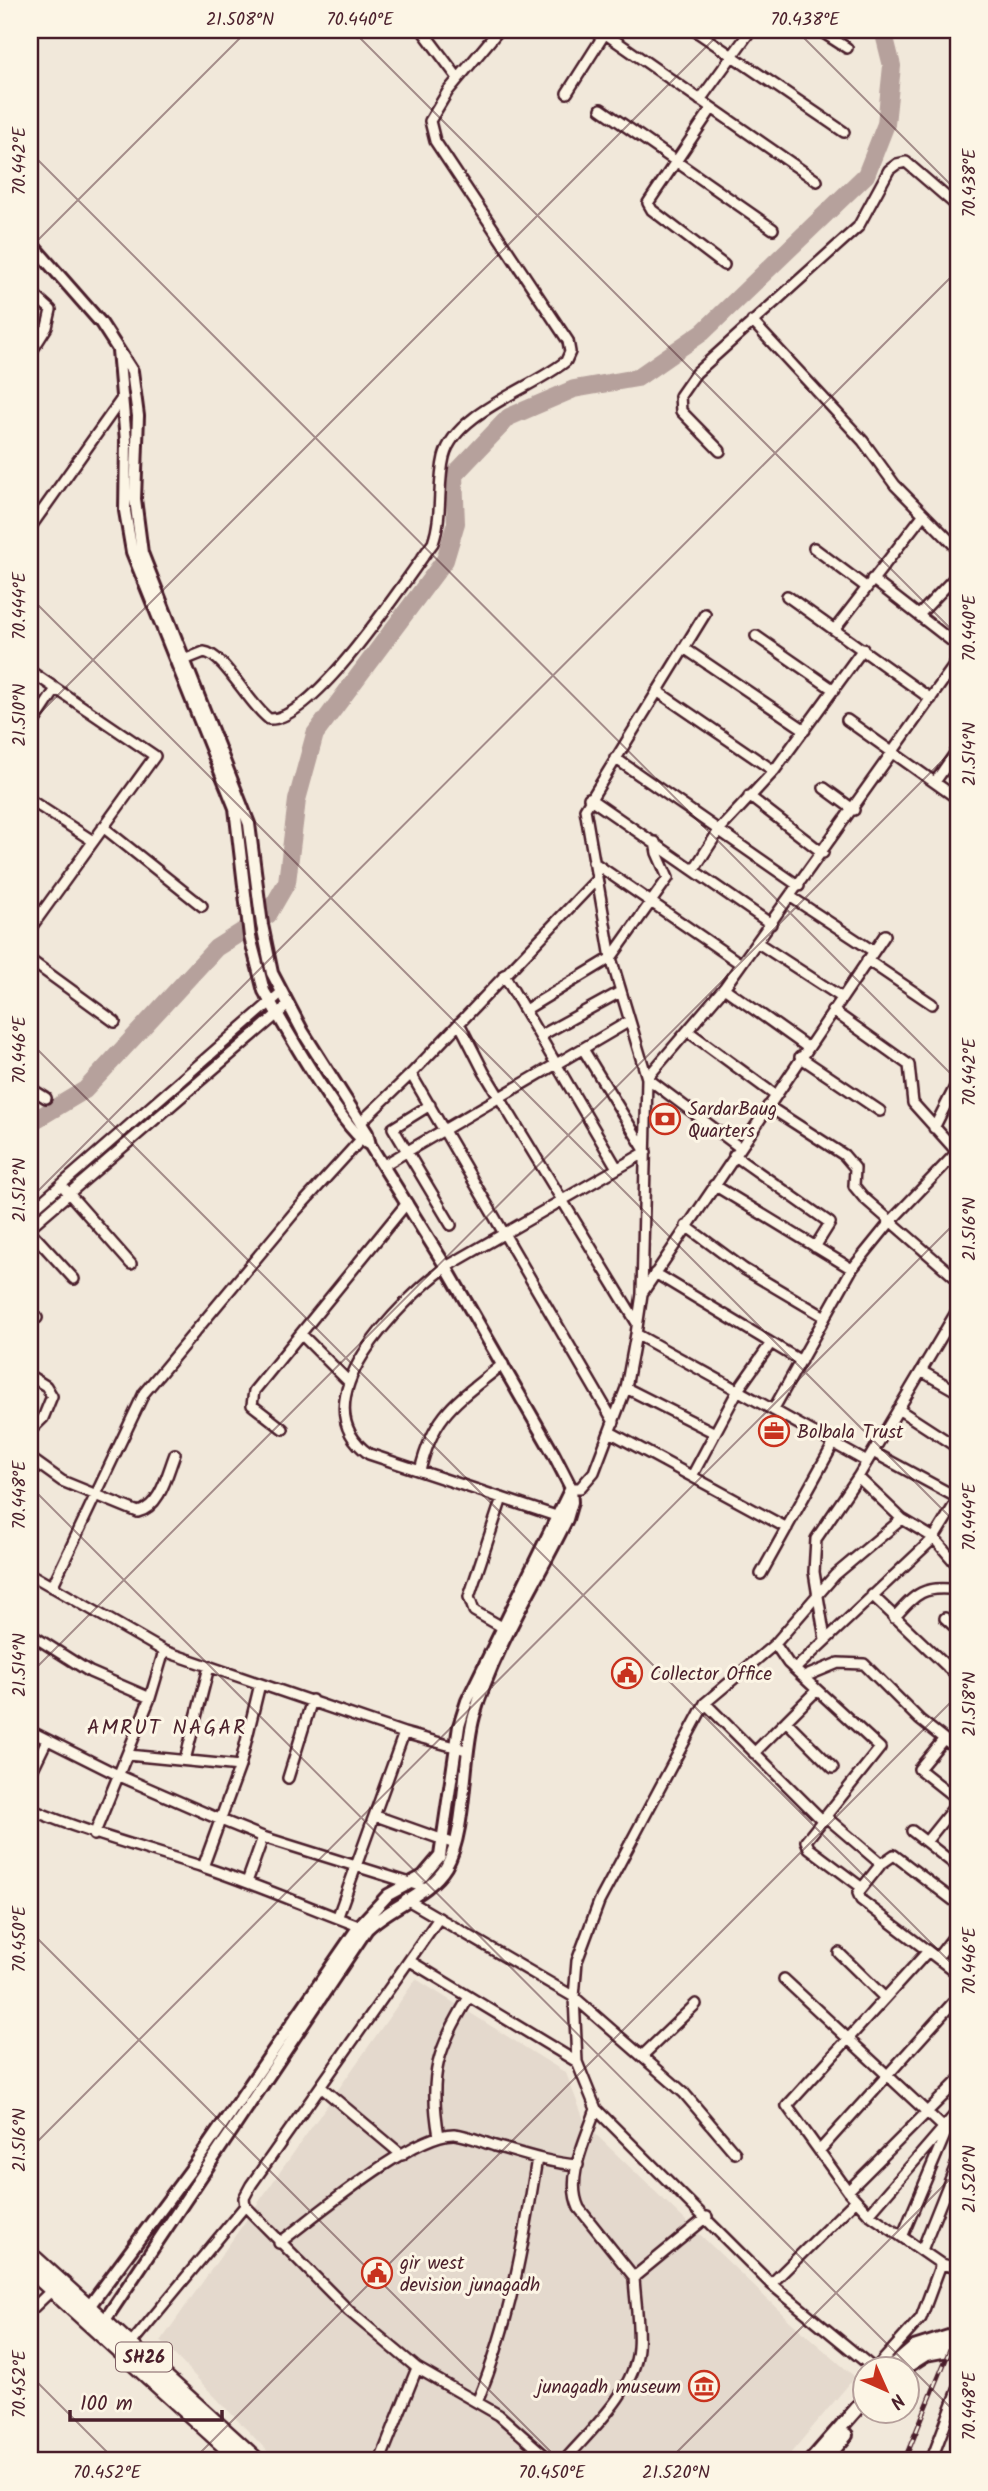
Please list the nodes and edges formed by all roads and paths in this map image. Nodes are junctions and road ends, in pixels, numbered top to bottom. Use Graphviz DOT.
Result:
graph roads {
  1 [pos="422,30"];
  2 [pos="499,30"];
  3 [pos="694,30"];
  4 [pos="751,30"];
  5 [pos="819,30"];
  6 [pos="604,31"];
  7 [pos="847,48"];
  8 [pos="732,57"];
  9 [pos="458,78"];
  10 [pos="567,93"];
  11 [pos="700,100"];
  12 [pos="712,108"];
  13 [pos="601,109"];
  14 [pos="844,132"];
  15 [pos="677,158"];
  16 [pos="817,181"];
  17 [pos="958,206"];
  18 [pos="773,229"];
  19 [pos="30,242"];
  20 [pos="724,265"];
  21 [pos="30,291"];
  22 [pos="752,321"];
  23 [pos="118,347"];
  24 [pos="30,354"];
  25 [pos="123,397"];
  26 [pos="720,451"];
  27 [pos="923,515"];
  28 [pos="30,528"];
  29 [pos="136,547"];
  30 [pos="814,548"];
  31 [pos="958,549"];
  32 [pos="958,574"];
  33 [pos="869,583"];
  34 [pos="787,596"];
  35 [pos="705,614"];
  36 [pos="919,615"];
  37 [pos="835,629"];
  38 [pos="756,636"];
  39 [pos="958,646"];
  40 [pos="684,648"];
  41 [pos="863,649"];
  42 [pos="184,660"];
  43 [pos="958,660"];
  44 [pos="30,671"];
  45 [pos="56,689"];
  46 [pos="834,690"];
  47 [pos="657,691"];
  48 [pos="931,699"];
  49 [pos="847,720"];
  50 [pos="30,728"];
  51 [pos="805,730"];
  52 [pos="958,749"];
  53 [pos="892,752"];
  54 [pos="615,758"];
  55 [pos="955,760"];
  56 [pos="775,771"];
  57 [pos="935,782"];
  58 [pos="824,788"];
  59 [pos="749,796"];
  60 [pos="589,798"];
  61 [pos="958,799"];
  62 [pos="30,800"];
  63 [pos="854,810"];
  64 [pos="103,827"];
  65 [pos="720,829"];
  66 [pos="93,841"];
  67 [pos="655,842"];
  68 [pos="247,845"];
  69 [pos="823,853"];
  70 [pos="593,862"];
  71 [pos="695,868"];
  72 [pos="249,869"];
  73 [pos="597,879"];
  74 [pos="799,886"];
  75 [pos="791,897"];
  76 [pos="653,902"];
  77 [pos="202,906"];
  78 [pos="771,924"];
  79 [pos="30,929"];
  80 [pos="885,935"];
  81 [pos="758,943"];
  82 [pos="870,956"];
  83 [pos="611,957"];
  84 [pos="30,960"];
  85 [pos="741,964"];
  86 [pos="504,975"];
  87 [pos="724,988"];
  88 [pos="282,992"];
  89 [pos="620,992"];
  90 [pos="841,997"];
  91 [pos="270,1002"];
  92 [pos="932,1004"];
  93 [pos="288,1005"];
  94 [pos="525,1010"];
  95 [pos="832,1010"];
  96 [pos="277,1013"];
  97 [pos="115,1022"];
  98 [pos="628,1022"];
  99 [pos="459,1023"];
  100 [pos="690,1032"];
  101 [pos="540,1036"];
  102 [pos="807,1046"];
  103 [pos="583,1049"];
  104 [pos="800,1057"];
  105 [pos="557,1065"];
  106 [pos="411,1074"];
  107 [pos="647,1078"];
  108 [pos="957,1085"];
  109 [pos="30,1088"];
  110 [pos="775,1095"];
  111 [pos="46,1098"];
  112 [pos="500,1098"];
  113 [pos="430,1105"];
  114 [pos="768,1105"];
  115 [pos="880,1111"];
  116 [pos="360,1123"];
  117 [pos="934,1128"];
  118 [pos="444,1130"];
  119 [pos="366,1139"];
  120 [pos="737,1151"];
  121 [pos="407,1152"];
  122 [pos="646,1152"];
  123 [pos="958,1152"];
  124 [pos="384,1165"];
  125 [pos="617,1168"];
  126 [pos="61,1184"];
  127 [pos="714,1185"];
  128 [pos="68,1193"];
  129 [pos="561,1200"];
  130 [pos="407,1203"];
  131 [pos="30,1212"];
  132 [pos="891,1221"];
  133 [pos="451,1225"];
  134 [pos="686,1226"];
  135 [pos="30,1229"];
  136 [pos="505,1235"];
  137 [pos="815,1247"];
  138 [pos="131,1265"];
  139 [pos="446,1267"];
  140 [pos="852,1269"];
  141 [pos="655,1273"];
  142 [pos="75,1279"];
  143 [pos="958,1280"];
  144 [pos="642,1294"];
  145 [pos="30,1309"];
  146 [pos="958,1309"];
  147 [pos="825,1317"];
  148 [pos="37,1318"];
  149 [pos="637,1323"];
  150 [pos="947,1329"];
  151 [pos="301,1334"];
  152 [pos="636,1334"];
  153 [pos="958,1335"];
  154 [pos="771,1343"];
  155 [pos="801,1361"];
  156 [pos="503,1364"];
  157 [pos="923,1372"];
  158 [pos="30,1376"];
  159 [pos="349,1382"];
  160 [pos="626,1388"];
  161 [pos="738,1390"];
  162 [pos="958,1392"];
  163 [pos="898,1409"];
  164 [pos="773,1410"];
  165 [pos="614,1422"];
  166 [pos="283,1429"];
  167 [pos="30,1431"];
  168 [pos="610,1432"];
  169 [pos="715,1433"];
  170 [pos="834,1443"];
  171 [pos="958,1448"];
  172 [pos="873,1452"];
  173 [pos="175,1454"];
  174 [pos="30,1458"];
  175 [pos="867,1462"];
  176 [pos="420,1471"];
  177 [pos="693,1474"];
  178 [pos="858,1477"];
  179 [pos="571,1488"];
  180 [pos="97,1497"];
  181 [pos="502,1498"];
  182 [pos="958,1499"];
  183 [pos="556,1516"];
  184 [pos="902,1519"];
  185 [pos="787,1528"];
  186 [pos="934,1538"];
  187 [pos="958,1566"];
  188 [pos="30,1574"];
  189 [pos="761,1574"];
  190 [pos="52,1587"];
  191 [pos="958,1590"];
  192 [pos="818,1595"];
  193 [pos="872,1595"];
  194 [pos="894,1618"];
  195 [pos="945,1618"];
  196 [pos="502,1627"];
  197 [pos="958,1630"];
  198 [pos="30,1634"];
  199 [pos="825,1639"];
  200 [pos="775,1644"];
  201 [pos="164,1651"];
  202 [pos="958,1658"];
  203 [pos="209,1667"];
  204 [pos="948,1668"];
  205 [pos="795,1669"];
  206 [pos="804,1677"];
  207 [pos="958,1677"];
  208 [pos="260,1684"];
  209 [pos="817,1689"];
  210 [pos="150,1698"];
  211 [pos="312,1700"];
  212 [pos="705,1703"];
  213 [pos="786,1721"];
  214 [pos="30,1731"];
  215 [pos="404,1732"];
  216 [pos="47,1740"];
  217 [pos="943,1740"];
  218 [pos="461,1749"];
  219 [pos="958,1750"];
  220 [pos="754,1753"];
  221 [pos="128,1755"];
  222 [pos="185,1760"];
  223 [pos="240,1766"];
  224 [pos="833,1768"];
  225 [pos="30,1775"];
  226 [pos="120,1776"];
  227 [pos="288,1778"];
  228 [pos="958,1801"];
  229 [pos="30,1809"];
  230 [pos="376,1816"];
  231 [pos="824,1819"];
  232 [pos="221,1820"];
  233 [pos="912,1831"];
  234 [pos="94,1835"];
  235 [pos="263,1837"];
  236 [pos="926,1842"];
  237 [pos="449,1843"];
  238 [pos="881,1864"];
  239 [pos="356,1865"];
  240 [pos="203,1867"];
  241 [pos="958,1867"];
  242 [pos="247,1882"];
  243 [pos="411,1884"];
  244 [pos="861,1887"];
  245 [pos="426,1888"];
  246 [pos="406,1899"];
  247 [pos="958,1904"];
  248 [pos="338,1916"];
  249 [pos="439,1918"];
  250 [pos="363,1928"];
  251 [pos="958,1931"];
  252 [pos="928,1951"];
  253 [pos="839,1953"];
  254 [pos="937,1958"];
  255 [pos="410,1961"];
  256 [pos="958,1974"];
  257 [pos="784,1979"];
  258 [pos="469,1997"];
  259 [pos="574,1997"];
  260 [pos="958,1997"];
  261 [pos="885,1998"];
  262 [pos="696,2004"];
  263 [pos="848,2038"];
  264 [pos="643,2055"];
  265 [pos="577,2062"];
  266 [pos="888,2074"];
  267 [pos="958,2081"];
  268 [pos="321,2087"];
  269 [pos="596,2109"];
  270 [pos="958,2111"];
  271 [pos="927,2112"];
  272 [pos="945,2129"];
  273 [pos="958,2135"];
  274 [pos="439,2136"];
  275 [pos="820,2150"];
  276 [pos="735,2153"];
  277 [pos="402,2155"];
  278 [pos="537,2158"];
  279 [pos="958,2160"];
  280 [pos="578,2165"];
  281 [pos="848,2191"];
  282 [pos="856,2200"];
  283 [pos="245,2206"];
  284 [pos="869,2214"];
  285 [pos="707,2217"];
  286 [pos="902,2237"];
  287 [pos="279,2244"];
  288 [pos="922,2250"];
  289 [pos="30,2254"];
  290 [pos="941,2264"];
  291 [pos="958,2268"];
  292 [pos="30,2270"];
  293 [pos="634,2277"];
  294 [pos="771,2284"];
  295 [pos="52,2290"];
  296 [pos="30,2311"];
  297 [pos="85,2311"];
  298 [pos="101,2326"];
  299 [pos="958,2334"];
  300 [pos="130,2345"];
  301 [pos="958,2348"];
  302 [pos="857,2354"];
  303 [pos="887,2354"];
  304 [pos="907,2354"];
  305 [pos="922,2357"];
  306 [pos="417,2368"];
  307 [pos="958,2390"];
  308 [pos="478,2400"];
  309 [pos="852,2414"];
  310 [pos="954,2415"];
  311 [pos="854,2424"];
  312 [pos="241,2461"];
  313 [pos="258,2461"];
  314 [pos="380,2461"];
  315 [pos="551,2461"];
  316 [pos="564,2461"];
  317 [pos="811,2461"];
  318 [pos="824,2461"];
  319 [pos="931,2461"];
  1 -- 9 [label="street"];
  2 -- 9 [label="street"];
  3 -- 8 [label="street"];
  4 -- 8 [label="street"];
  5 -- 7 [label="street"];
  6 -- 10 [label="street"];
  6 -- 11 [label="street"];
  8 -- 11 [label="street"];
  8 -- 14 [label="street"];
  9 -- 42 [label="street"];
  11 -- 12 [label="street"];
  12 -- 15 [label="street"];
  12 -- 16 [label="street"];
  13 -- 15 [label="street"];
  15 -- 18 [label="street"];
  15 -- 20 [label="street"];
  17 -- 22 [label="street"];
  19 -- 23 [label="street"];
  21 -- 24 [label="street"];
  22 -- 26 [label="street"];
  22 -- 27 [label="street"];
  23 -- 25 [label="street"];
  23 -- 29 [label="street"];
  25 -- 28 [label="street"];
  25 -- 29 [label="street"];
  27 -- 31 [label="street"];
  27 -- 33 [label="street"];
  29 -- 42 [label="street"];
  29 -- 68 [label="street"];
  30 -- 33 [label="street"];
  32 -- 36 [label="street"];
  33 -- 36 [label="street"];
  33 -- 37 [label="street"];
  34 -- 37 [label="street"];
  35 -- 40 [label="street"];
  36 -- 39 [label="street"];
  37 -- 41 [label="street"];
  38 -- 46 [label="street"];
  40 -- 47 [label="street"];
  40 -- 51 [label="street"];
  41 -- 46 [label="street"];
  41 -- 48 [label="street"];
  42 -- 68 [label="street"];
  43 -- 48 [label="street"];
  44 -- 45 [label="street"];
  45 -- 50 [label="street"];
  45 -- 64 [label="street"];
  46 -- 51 [label="street"];
  47 -- 54 [label="street"];
  47 -- 56 [label="street"];
  48 -- 53 [label="street"];
  49 -- 53 [label="street"];
  51 -- 56 [label="street"];
  52 -- 55 [label="street"];
  53 -- 57 [label="street"];
  53 -- 63 [label="street"];
  54 -- 60 [label="street"];
  54 -- 65 [label="street"];
  55 -- 57 [label="street"];
  56 -- 59 [label="street"];
  57 -- 61 [label="street"];
  58 -- 63 [label="street"];
  59 -- 65 [label="street"];
  59 -- 69 [label="street"];
  60 -- 67 [label="street"];
  60 -- 70 [label="street"];
  62 -- 66 [label="street"];
  63 -- 69 [label="street"];
  64 -- 66 [label="street"];
  64 -- 77 [label="street"];
  65 -- 71 [label="street"];
  65 -- 74 [label="street"];
  66 -- 79 [label="street"];
  67 -- 71 [label="street"];
  67 -- 76 [label="street"];
  68 -- 72 [label="street"];
  69 -- 74 [label="street"];
  70 -- 73 [label="street"];
  70 -- 76 [label="street"];
  71 -- 78 [label="street"];
  72 -- 88 [label="street"];
  72 -- 91 [label="street"];
  73 -- 83 [label="street"];
  73 -- 86 [label="street"];
  74 -- 75 [label="street"];
  75 -- 78 [label="street"];
  75 -- 82 [label="street"];
  76 -- 83 [label="street"];
  76 -- 85 [label="street"];
  78 -- 81 [label="street"];
  80 -- 82 [label="street"];
  81 -- 85 [label="street"];
  81 -- 90 [label="street"];
  82 -- 90 [label="street"];
  82 -- 92 [label="street"];
  83 -- 89 [label="street"];
  83 -- 94 [label="street"];
  84 -- 97 [label="street"];
  85 -- 87 [label="street"];
  86 -- 94 [label="street"];
  86 -- 99 [label="street"];
  87 -- 100 [label="street"];
  87 -- 102 [label="street"];
  88 -- 91 [label="street"];
  88 -- 93 [label="street"];
  89 -- 98 [label="street"];
  89 -- 101 [label="street"];
  90 -- 95 [label="street"];
  91 -- 96 [label="street"];
  91 -- 126 [label="street"];
  93 -- 96 [label="street"];
  93 -- 116 [label="street"];
  94 -- 101 [label="street"];
  95 -- 102 [label="street"];
  95 -- 117 [label="street"];
  96 -- 119 [label="street"];
  96 -- 128 [label="street"];
  98 -- 103 [label="street"];
  98 -- 107 [label="street"];
  99 -- 106 [label="street"];
  99 -- 112 [label="street"];
  100 -- 107 [label="street"];
  100 -- 110 [label="street"];
  101 -- 105 [label="street"];
  102 -- 104 [label="street"];
  103 -- 105 [label="street"];
  103 -- 122 [label="street"];
  104 -- 110 [label="street"];
  104 -- 115 [label="street"];
  105 -- 112 [label="street"];
  105 -- 125 [label="street"];
  106 -- 113 [label="street"];
  106 -- 116 [label="street"];
  107 -- 120 [label="street"];
  107 -- 122 [label="street"];
  108 -- 117 [label="street"];
  109 -- 111 [label="street"];
  110 -- 114 [label="street"];
  112 -- 118 [label="street"];
  112 -- 129 [label="street"];
  113 -- 118 [label="street"];
  113 -- 121 [label="street"];
  114 -- 120 [label="street"];
  114 -- 132 [label="street"];
  116 -- 119 [label="street"];
  117 -- 123 [label="street"];
  118 -- 121 [label="street"];
  118 -- 136 [label="street"];
  119 -- 124 [label="street"];
  119 -- 180 [label="street"];
  120 -- 127 [label="street"];
  120 -- 137 [label="street"];
  121 -- 124 [label="street"];
  121 -- 133 [label="street"];
  122 -- 125 [label="street"];
  122 -- 144 [label="street"];
  123 -- 132 [label="street"];
  124 -- 130 [label="street"];
  125 -- 129 [label="street"];
  126 -- 128 [label="street"];
  126 -- 131 [label="street"];
  127 -- 134 [label="street"];
  127 -- 137 [label="street"];
  128 -- 135 [label="street"];
  128 -- 138 [label="street"];
  129 -- 136 [label="street"];
  129 -- 149 [label="street"];
  130 -- 139 [label="street"];
  130 -- 151 [label="street"];
  132 -- 140 [label="street"];
  132 -- 143 [label="street"];
  134 -- 141 [label="street"];
  134 -- 147 [label="street"];
  135 -- 142 [label="street"];
  136 -- 139 [label="street"];
  136 -- 165 [label="street"];
  137 -- 140 [label="street"];
  139 -- 156 [label="street"];
  139 -- 159 [label="street"];
  140 -- 147 [label="street"];
  141 -- 144 [label="street"];
  141 -- 154 [label="street"];
  144 -- 149 [label="street"];
  145 -- 148 [label="street"];
  146 -- 150 [label="street"];
  147 -- 155 [label="street"];
  149 -- 152 [label="street"];
  150 -- 153 [label="street"];
  150 -- 157 [label="street"];
  151 -- 159 [label="street"];
  151 -- 166 [label="street"];
  152 -- 160 [label="street"];
  152 -- 161 [label="street"];
  154 -- 155 [label="street"];
  154 -- 161 [label="street"];
  155 -- 164 [label="street"];
  156 -- 176 [label="street"];
  156 -- 179 [label="street"];
  157 -- 162 [label="street"];
  157 -- 163 [label="street"];
  158 -- 167 [label="street"];
  159 -- 176 [label="street"];
  160 -- 165 [label="street"];
  160 -- 169 [label="street"];
  161 -- 164 [label="street"];
  161 -- 169 [label="street"];
  163 -- 171 [label="street"];
  163 -- 172 [label="street"];
  164 -- 170 [label="street"];
  165 -- 168 [label="street"];
  168 -- 177 [label="street"];
  168 -- 179 [label="street"];
  169 -- 177 [label="street"];
  170 -- 175 [label="street"];
  170 -- 185 [label="street"];
  172 -- 175 [label="street"];
  172 -- 182 [label="street"];
  173 -- 180 [label="street"];
  174 -- 180 [label="street"];
  175 -- 178 [label="street"];
  176 -- 181 [label="street"];
  177 -- 185 [label="street"];
  178 -- 184 [label="street"];
  178 -- 192 [label="street"];
  179 -- 183 [label="street"];
  179 -- 218 [label="street"];
  180 -- 190 [label="street"];
  181 -- 183 [label="street"];
  181 -- 196 [label="street"];
  182 -- 186 [label="street"];
  183 -- 196 [label="street"];
  184 -- 186 [label="street"];
  184 -- 192 [label="street"];
  185 -- 189 [label="street"];
  186 -- 187 [label="street"];
  186 -- 193 [label="street"];
  188 -- 190 [label="street"];
  190 -- 201 [label="street"];
  191 -- 194 [label="street"];
  192 -- 199 [label="street"];
  192 -- 200 [label="street"];
  193 -- 194 [label="street"];
  193 -- 199 [label="street"];
  194 -- 204 [label="street"];
  195 -- 197 [label="street"];
  196 -- 218 [label="street"];
  198 -- 210 [label="street"];
  199 -- 205 [label="street"];
  200 -- 205 [label="street"];
  200 -- 212 [label="street"];
  201 -- 203 [label="street"];
  201 -- 210 [label="street"];
  202 -- 204 [label="street"];
  203 -- 208 [label="street"];
  203 -- 222 [label="street"];
  204 -- 207 [label="street"];
  205 -- 206 [label="street"];
  206 -- 209 [label="street"];
  206 -- 217 [label="street"];
  208 -- 211 [label="street"];
  208 -- 223 [label="street"];
  209 -- 213 [label="street"];
  209 -- 231 [label="street"];
  210 -- 221 [label="street"];
  211 -- 215 [label="street"];
  211 -- 227 [label="street"];
  212 -- 220 [label="street"];
  212 -- 259 [label="street"];
  213 -- 220 [label="street"];
  213 -- 224 [label="street"];
  214 -- 216 [label="street"];
  215 -- 218 [label="street"];
  215 -- 230 [label="street"];
  216 -- 225 [label="street"];
  216 -- 226 [label="street"];
  217 -- 219 [label="street"];
  217 -- 228 [label="street"];
  218 -- 237 [label="street"];
  220 -- 231 [label="street"];
  221 -- 222 [label="street"];
  221 -- 226 [label="street"];
  222 -- 223 [label="street"];
  223 -- 232 [label="street"];
  226 -- 232 [label="street"];
  226 -- 234 [label="street"];
  228 -- 236 [label="street"];
  229 -- 234 [label="street"];
  230 -- 237 [label="street"];
  230 -- 239 [label="street"];
  231 -- 238 [label="street"];
  231 -- 244 [label="street"];
  232 -- 235 [label="street"];
  232 -- 240 [label="street"];
  233 -- 236 [label="street"];
  234 -- 240 [label="street"];
  235 -- 239 [label="street"];
  235 -- 242 [label="street"];
  236 -- 241 [label="street"];
  237 -- 243 [label="street"];
  237 -- 245 [label="street"];
  238 -- 244 [label="street"];
  238 -- 247 [label="street"];
  239 -- 243 [label="street"];
  239 -- 248 [label="street"];
  240 -- 242 [label="street"];
  242 -- 248 [label="street"];
  243 -- 245 [label="street"];
  243 -- 250 [label="street"];
  244 -- 252 [label="street"];
  245 -- 246 [label="street"];
  246 -- 249 [label="street"];
  246 -- 250 [label="street"];
  248 -- 250 [label="street"];
  249 -- 255 [label="street"];
  249 -- 259 [label="street"];
  250 -- 297 [label="street"];
  250 -- 298 [label="street"];
  251 -- 254 [label="street"];
  252 -- 254 [label="street"];
  252 -- 261 [label="street"];
  253 -- 261 [label="street"];
  254 -- 256 [label="street"];
  255 -- 258 [label="street"];
  255 -- 268 [label="street"];
  257 -- 263 [label="street"];
  258 -- 265 [label="street"];
  258 -- 274 [label="street"];
  259 -- 264 [label="street"];
  259 -- 265 [label="street"];
  260 -- 266 [label="street"];
  261 -- 263 [label="street"];
  262 -- 264 [label="street"];
  263 -- 266 [label="street"];
  263 -- 275 [label="street"];
  264 -- 276 [label="street"];
  265 -- 269 [label="street"];
  266 -- 271 [label="street"];
  266 -- 275 [label="street"];
  267 -- 271 [label="street"];
  268 -- 277 [label="street"];
  268 -- 283 [label="street"];
  269 -- 280 [label="street"];
  269 -- 285 [label="street"];
  270 -- 272 [label="street"];
  271 -- 272 [label="street"];
  271 -- 281 [label="street"];
  272 -- 273 [label="street"];
  272 -- 284 [label="street"];
  272 -- 286 [label="street"];
  274 -- 277 [label="street"];
  274 -- 278 [label="street"];
  275 -- 281 [label="street"];
  277 -- 287 [label="street"];
  278 -- 280 [label="street"];
  278 -- 308 [label="street"];
  279 -- 288 [label="street"];
  280 -- 293 [label="street"];
  281 -- 282 [label="street"];
  282 -- 284 [label="street"];
  282 -- 294 [label="street"];
  283 -- 287 [label="street"];
  283 -- 300 [label="street"];
  284 -- 286 [label="street"];
  285 -- 293 [label="street"];
  285 -- 294 [label="street"];
  286 -- 288 [label="street"];
  287 -- 306 [label="street"];
  288 -- 290 [label="street"];
  289 -- 297 [label="main road, SH26"];
  290 -- 291 [label="street"];
  290 -- 303 [label="street"];
  292 -- 295 [label="main road, SH26"];
  293 -- 316 [label="street"];
  294 -- 302 [label="street"];
  295 -- 296 [label="street"];
  295 -- 297 [label="main road, SH26"];
  297 -- 298 [label="main road, SH26"];
  298 -- 300 [label="main road, SH26"];
  298 -- 312 [label="main road, SH26"];
  299 -- 304 [label="main road"];
  300 -- 313 [label="main road, SH26"];
  301 -- 305 [label="main road"];
  306 -- 308 [label="street"];
  306 -- 314 [label="street"];
  307 -- 310 [label="street"];
  308 -- 315 [label="street"];
  309 -- 317 [label="main road"];
  310 -- 319 [label="street"];
  311 -- 318 [label="main road"];
}
